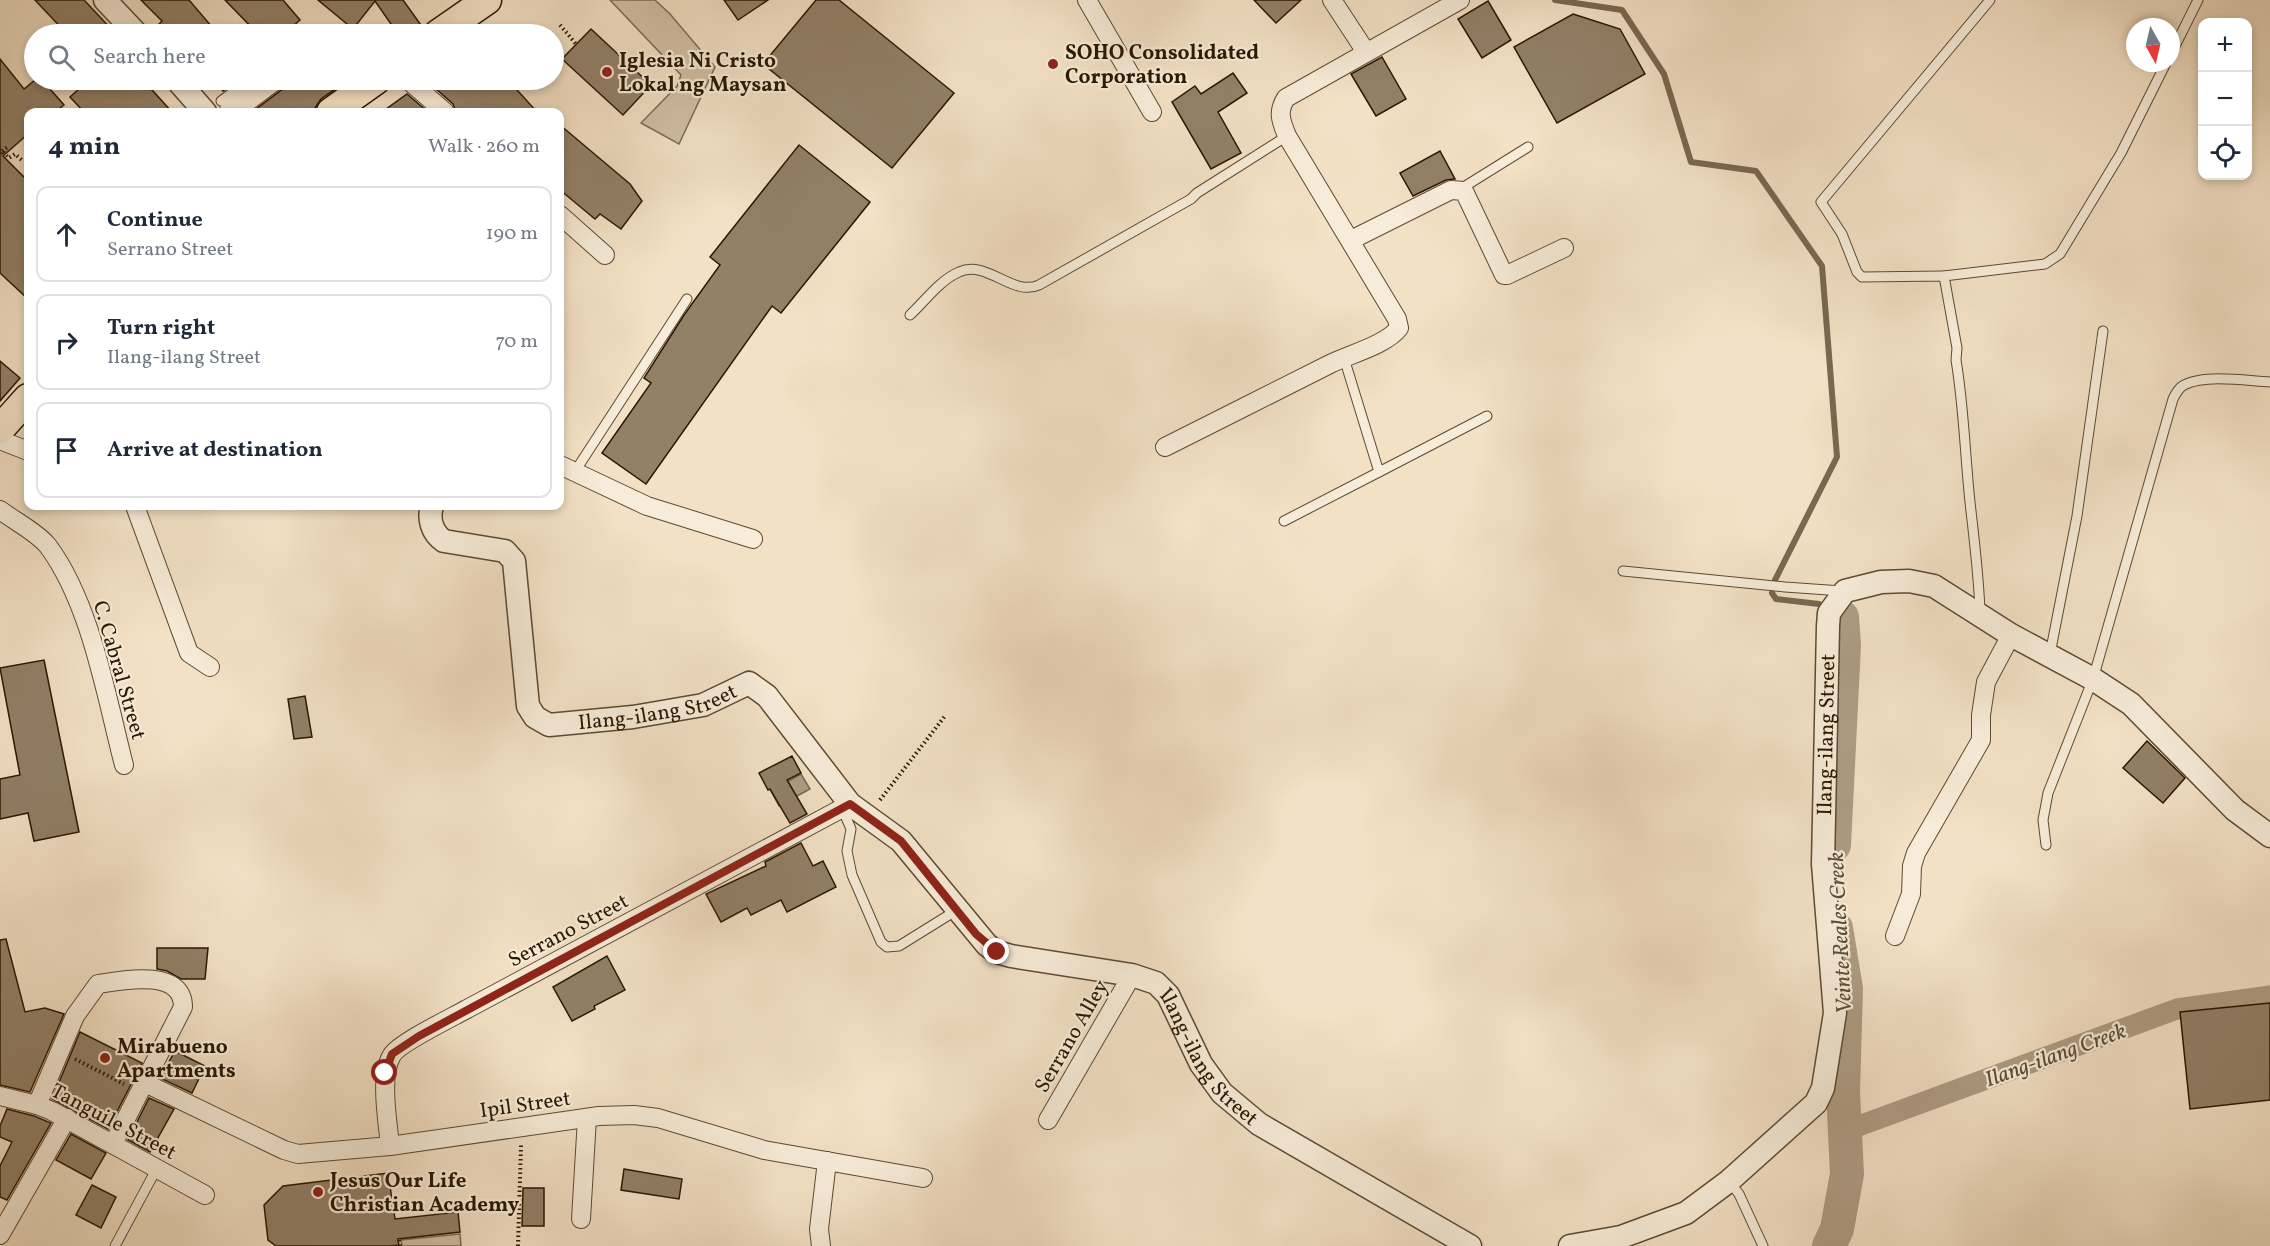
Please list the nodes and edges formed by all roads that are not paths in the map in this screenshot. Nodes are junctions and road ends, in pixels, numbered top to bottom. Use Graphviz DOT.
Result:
graph roads {
  1 [pos="105,0"];
  2 [pos="487,0"];
  3 [pos="1087,0"];
  4 [pos="1332,0"];
  5 [pos="1460,0"];
  6 [pos="1990,0"];
  7 [pos="2198,0"];
  8 [pos="128,24"];
  9 [pos="452,24"];
  10 [pos="2180,36"];
  11 [pos="1366,52"];
  12 [pos="2162,72"];
  13 [pos="192,90"];
  14 [pos="239,90"];
  15 [pos="246,90"];
  16 [pos="253,90"];
  17 [pos="271,90"];
  18 [pos="362,90"];
  19 [pos="420,90"];
  20 [pos="220,108"];
  21 [pos="246,108"];
  22 [pos="337,108"];
  23 [pos="440,108"];
  24 [pos="1152,112"];
  25 [pos="1287,136"];
  26 [pos="1528,147"];
  27 [pos="1464,191"];
  28 [pos="564,219"];
  29 [pos="1351,240"];
  30 [pos="1564,248"];
  31 [pos="605,255"];
  32 [pos="1944,276"];
  33 [pos="687,299"];
  34 [pos="910,315"];
  35 [pos="2103,331"];
  36 [pos="1344,358"];
  37 [pos="2270,382"];
  38 [pos="24,403"];
  39 [pos="1487,416"];
  40 [pos="0,436"];
  41 [pos="1165,447"];
  42 [pos="24,449"];
  43 [pos="567,469"];
  44 [pos="1379,472"];
  45 [pos="0,510"];
  46 [pos="136,510"];
  47 [pos="431,510"];
  48 [pos="1284,521"];
  49 [pos="753,539"];
  50 [pos="1623,571"];
  51 [pos="1845,591"];
  52 [pos="1980,615"];
  53 [pos="2011,635"];
  54 [pos="2050,656"];
  55 [pos="210,667"];
  56 [pos="2093,679"];
  57 [pos="124,765"];
  58 [pos="854,809"];
  59 [pos="2270,836"];
  60 [pos="2046,845"];
  61 [pos="957,910"];
  62 [pos="1895,936"];
  63 [pos="1132,975"];
  64 [pos="139,1086"];
  65 [pos="0,1096"];
  66 [pos="37,1104"];
  67 [pos="67,1118"];
  68 [pos="587,1118"];
  69 [pos="1048,1120"];
  70 [pos="113,1144"];
  71 [pos="390,1146"];
  72 [pos="827,1161"];
  73 [pos="157,1168"];
  74 [pos="923,1178"];
  75 [pos="1729,1181"];
  76 [pos="205,1195"];
  77 [pos="580,1219"];
  78 [pos="0,1235"];
  79 [pos="1622,1241"];
  80 [pos="115,1246"];
  81 [pos="821,1246"];
  82 [pos="1470,1246"];
  83 [pos="1570,1246"];
  84 [pos="1763,1246"];
  1 -- 8 [label="street"];
  2 -- 9 [label="main road"];
  3 -- 24 [label="street"];
  4 -- 11 [label="street"];
  5 -- 11 [label="street"];
  6 -- 32 [label="lane"];
  7 -- 10 [label="lane"];
  11 -- 25 [label="street"];
  12 -- 32 [label="lane"];
  13 -- 20 [label="street"];
  14 -- 20 [label="lane"];
  15 -- 20 [label="lane"];
  16 -- 20 [label="lane"];
  17 -- 21 [label="lane"];
  18 -- 22 [label="main road"];
  19 -- 23 [label="street"];
  25 -- 29 [label="street"];
  25 -- 34 [label="lane"];
  26 -- 27 [label="lane"];
  27 -- 29 [label="street"];
  27 -- 30 [label="street"];
  28 -- 31 [label="street"];
  29 -- 36 [label="street"];
  32 -- 52 [label="lane"];
  33 -- 43 [label="lane"];
  35 -- 54 [label="lane"];
  36 -- 41 [label="street"];
  36 -- 44 [label="lane"];
  37 -- 56 [label="lane"];
  38 -- 40 [label="main road"];
  39 -- 44 [label="lane"];
  40 -- 42 [label="street"];
  43 -- 49 [label="street"];
  44 -- 48 [label="lane"];
  45 -- 57 [label="street, C. Cabral Street"];
  46 -- 55 [label="street"];
  47 -- 58 [label="street, Ilang-ilang Street"];
  50 -- 51 [label="lane"];
  51 -- 52 [label="street"];
  51 -- 75 [label="street, Ilang-ilang Street"];
  52 -- 53 [label="street"];
  53 -- 54 [label="street"];
  53 -- 62 [label="street"];
  54 -- 56 [label="street"];
  56 -- 59 [label="street"];
  56 -- 60 [label="lane"];
  58 -- 61 [label="street, Ilang-ilang Street"];
  58 -- 61 [label="lane"];
  58 -- 71 [label="street, Serrano Street"];
  61 -- 63 [label="street, Ilang-ilang Street"];
  63 -- 69 [label="street, Serrano Alley"];
  63 -- 82 [label="street, Ilang-ilang Street"];
  64 -- 66 [label="street"];
  64 -- 70 [label="street"];
  64 -- 71 [label="street, Ipil Street"];
  65 -- 66 [label="street, Tanguile Street"];
  66 -- 67 [label="street, Tanguile Street"];
  67 -- 70 [label="street, Tanguile Street"];
  67 -- 78 [label="street"];
  68 -- 71 [label="street, Ipil Street"];
  68 -- 72 [label="street, Ipil Street"];
  68 -- 77 [label="street"];
  70 -- 73 [label="street, Tanguile Street"];
  72 -- 74 [label="street, Ipil Street"];
  72 -- 81 [label="street"];
  73 -- 76 [label="street, Tanguile Street"];
  73 -- 80 [label="lane"];
  75 -- 79 [label="street, Ilang-ilang Street"];
  75 -- 84 [label="lane"];
  79 -- 83 [label="street, Ilang-ilang Street"];
}
